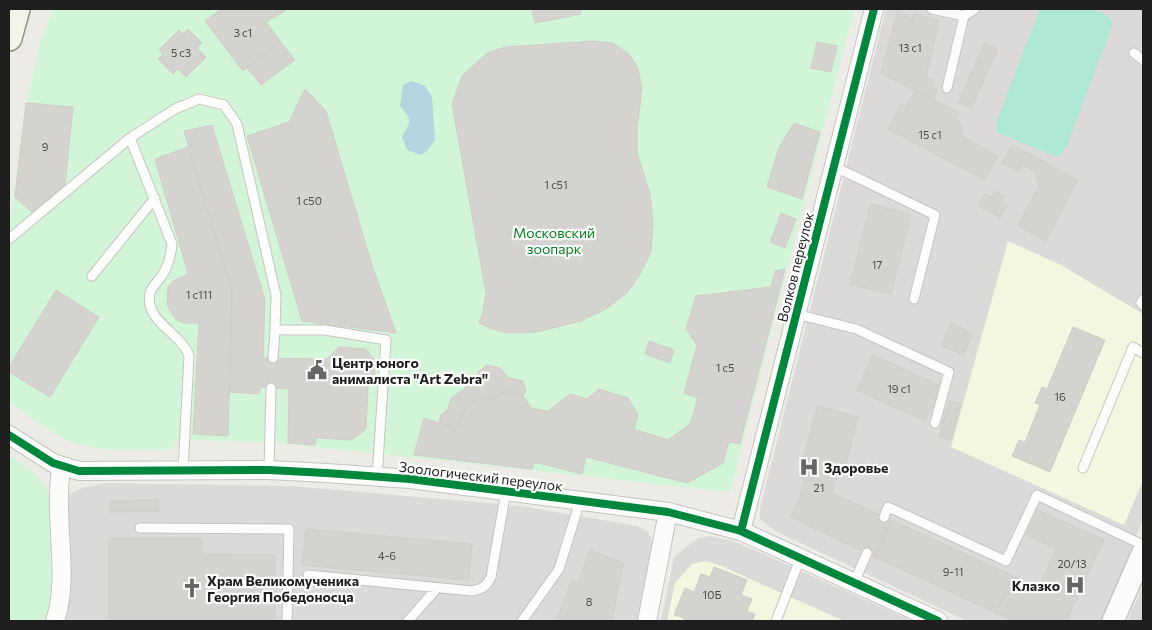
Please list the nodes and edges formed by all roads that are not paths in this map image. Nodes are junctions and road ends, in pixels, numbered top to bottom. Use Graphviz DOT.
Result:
graph roads {
  1 [pos="17,9"];
  2 [pos="874,9"];
  3 [pos="932,9"];
  4 [pos="975,9"];
  5 [pos="964,16"];
  6 [pos="9,38"];
  7 [pos="1134,53"];
  8 [pos="1143,60"];
  9 [pos="946,88"];
  10 [pos="130,138"];
  11 [pos="833,166"];
  12 [pos="155,198"];
  13 [pos="9,239"];
  14 [pos="92,276"];
  15 [pos="914,298"];
  16 [pos="1143,300"];
  17 [pos="1143,304"];
  18 [pos="796,314"];
  19 [pos="275,330"];
  20 [pos="1143,353"];
  21 [pos="273,358"];
  22 [pos="271,388"];
  23 [pos="935,423"];
  24 [pos="9,435"];
  25 [pos="61,468"];
  26 [pos="1083,468"];
  27 [pos="183,470"];
  28 [pos="269,470"];
  29 [pos="377,476"];
  30 [pos="506,491"];
  31 [pos="580,501"];
  32 [pos="668,512"];
  33 [pos="884,517"];
  34 [pos="140,528"];
  35 [pos="741,532"];
  36 [pos="1143,545"];
  37 [pos="1143,552"];
  38 [pos="867,553"];
  39 [pos="800,558"];
  40 [pos="308,575"];
  41 [pos="854,583"];
  42 [pos="437,588"];
  43 [pos="55,621"];
  44 [pos="287,621"];
  45 [pos="408,621"];
  46 [pos="522,621"];
  47 [pos="647,621"];
  48 [pos="776,621"];
  49 [pos="938,621"];
  50 [pos="1113,621"];
  1 -- 6 [label="main road"];
  2 -- 11 [label="street, Волков переулок"];
  3 -- 5 [label="lane"];
  4 -- 5 [label="lane"];
  5 -- 9 [label="lane"];
  7 -- 8 [label="lane"];
  10 -- 12 [label="lane"];
  10 -- 13 [label="lane"];
  10 -- 19 [label="lane"];
  11 -- 15 [label="lane"];
  11 -- 18 [label="street, Волков переулок"];
  12 -- 14 [label="lane"];
  12 -- 27 [label="lane"];
  16 -- 17 [label="lane"];
  18 -- 23 [label="lane"];
  18 -- 35 [label="street, Волков переулок"];
  19 -- 21 [label="lane"];
  19 -- 29 [label="lane"];
  20 -- 26 [label="lane"];
  22 -- 28 [label="lane"];
  24 -- 25 [label="street, Зоологический переулок"];
  25 -- 27 [label="street, Зоологический переулок"];
  25 -- 43 [label="street"];
  27 -- 28 [label="street, Зоологический переулок"];
  28 -- 29 [label="street, Зоологический переулок"];
  29 -- 30 [label="street, Зоологический переулок"];
  30 -- 31 [label="street, Зоологический переулок"];
  30 -- 42 [label="lane"];
  31 -- 32 [label="street, Зоологический переулок"];
  31 -- 46 [label="lane"];
  32 -- 35 [label="street, Зоологический переулок"];
  32 -- 47 [label="street"];
  33 -- 36 [label="lane"];
  34 -- 44 [label="lane"];
  35 -- 39 [label="street, Зоологический переулок"];
  37 -- 50 [label="street"];
  38 -- 41 [label="lane"];
  39 -- 41 [label="street, Зоологический переулок"];
  39 -- 48 [label="lane"];
  40 -- 42 [label="lane"];
  41 -- 49 [label="street, Зоологический переулок"];
  42 -- 45 [label="lane"];
}
